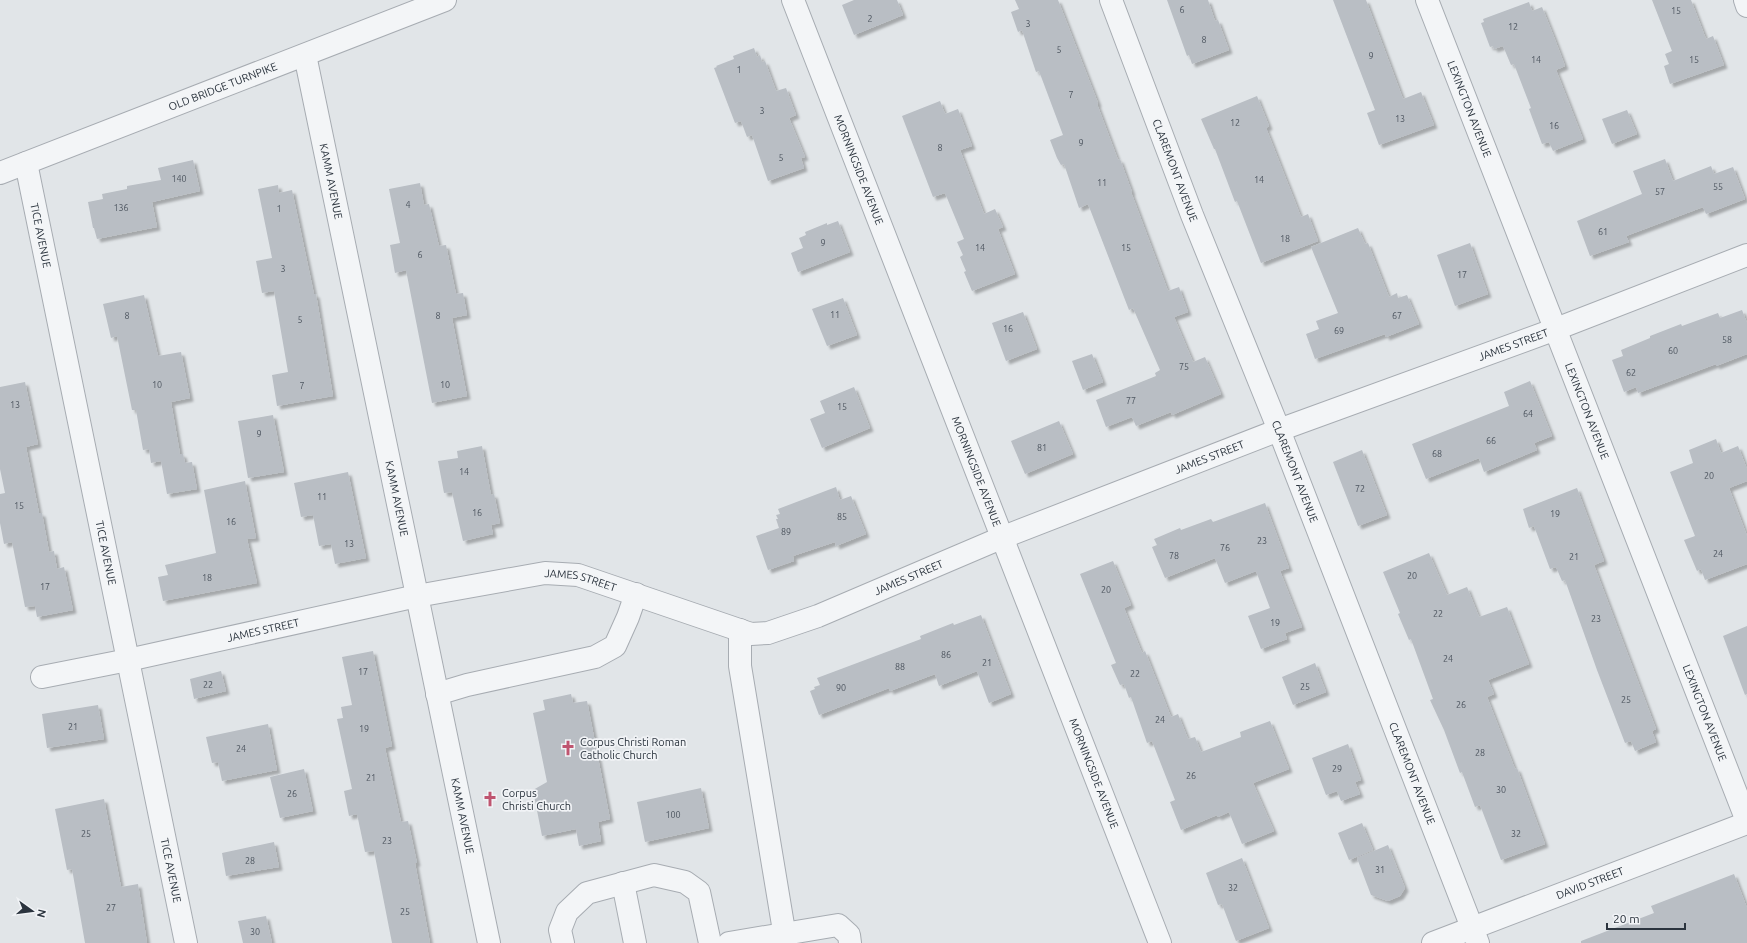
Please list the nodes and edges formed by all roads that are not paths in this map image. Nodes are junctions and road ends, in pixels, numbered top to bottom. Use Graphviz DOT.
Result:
graph roads {
  1 [pos="445,0"];
  2 [pos="793,0"];
  3 [pos="1111,0"];
  4 [pos="1427,0"];
  5 [pos="1745,0"];
  6 [pos="1747,6"];
  7 [pos="305,55"];
  8 [pos="26,163"];
  9 [pos="0,173"];
  10 [pos="1747,255"];
  11 [pos="1556,329"];
  12 [pos="1279,430"];
  13 [pos="1001,538"];
  14 [pos="636,594"];
  15 [pos="417,596"];
  16 [pos="740,630"];
  17 [pos="128,660"];
  18 [pos="42,677"];
  19 [pos="437,694"];
  20 [pos="1747,822"];
  21 [pos="623,883"];
  22 [pos="1475,935"];
  23 [pos="785,938"];
  24 [pos="186,943"];
  25 [pos="489,943"];
  26 [pos="562,943"];
  27 [pos="635,943"];
  28 [pos="710,943"];
  29 [pos="729,943"];
  30 [pos="850,943"];
  31 [pos="1160,943"];
  32 [pos="1433,943"];
  1 -- 7 [label="street, OLD BRIDGE TURNPIKE"];
  2 -- 13 [label="street, MORNINGSIDE AVENUE"];
  3 -- 12 [label="street, CLAREMONT AVENUE"];
  4 -- 11 [label="street, LEXINGTON AVENUE"];
  5 -- 6 [label="street"];
  7 -- 8 [label="street, OLD BRIDGE TURNPIKE"];
  7 -- 15 [label="street, KAMM AVENUE"];
  8 -- 9 [label="street, OLD BRIDGE TURNPIKE"];
  8 -- 17 [label="street, TICE AVENUE"];
  10 -- 11 [label="street, JAMES STREET"];
  11 -- 12 [label="street, JAMES STREET"];
  11 -- 20 [label="street, LEXINGTON AVENUE"];
  12 -- 13 [label="street, JAMES STREET"];
  12 -- 22 [label="street, CLAREMONT AVENUE"];
  13 -- 16 [label="street, JAMES STREET"];
  13 -- 31 [label="street, MORNINGSIDE AVENUE"];
  14 -- 15 [label="street, JAMES STREET"];
  14 -- 16 [label="street, JAMES STREET"];
  14 -- 19 [label="street"];
  15 -- 17 [label="street, JAMES STREET"];
  15 -- 19 [label="street, KAMM AVENUE"];
  16 -- 23 [label="street"];
  17 -- 18 [label="street, JAMES STREET"];
  17 -- 24 [label="street, TICE AVENUE"];
  19 -- 25 [label="street, KAMM AVENUE"];
  20 -- 22 [label="street, DAVID STREET"];
  21 -- 26 [label="street"];
  21 -- 27 [label="street"];
  21 -- 28 [label="street"];
  22 -- 32 [label="street, DAVID STREET"];
  23 -- 29 [label="street"];
  23 -- 30 [label="street"];
}
